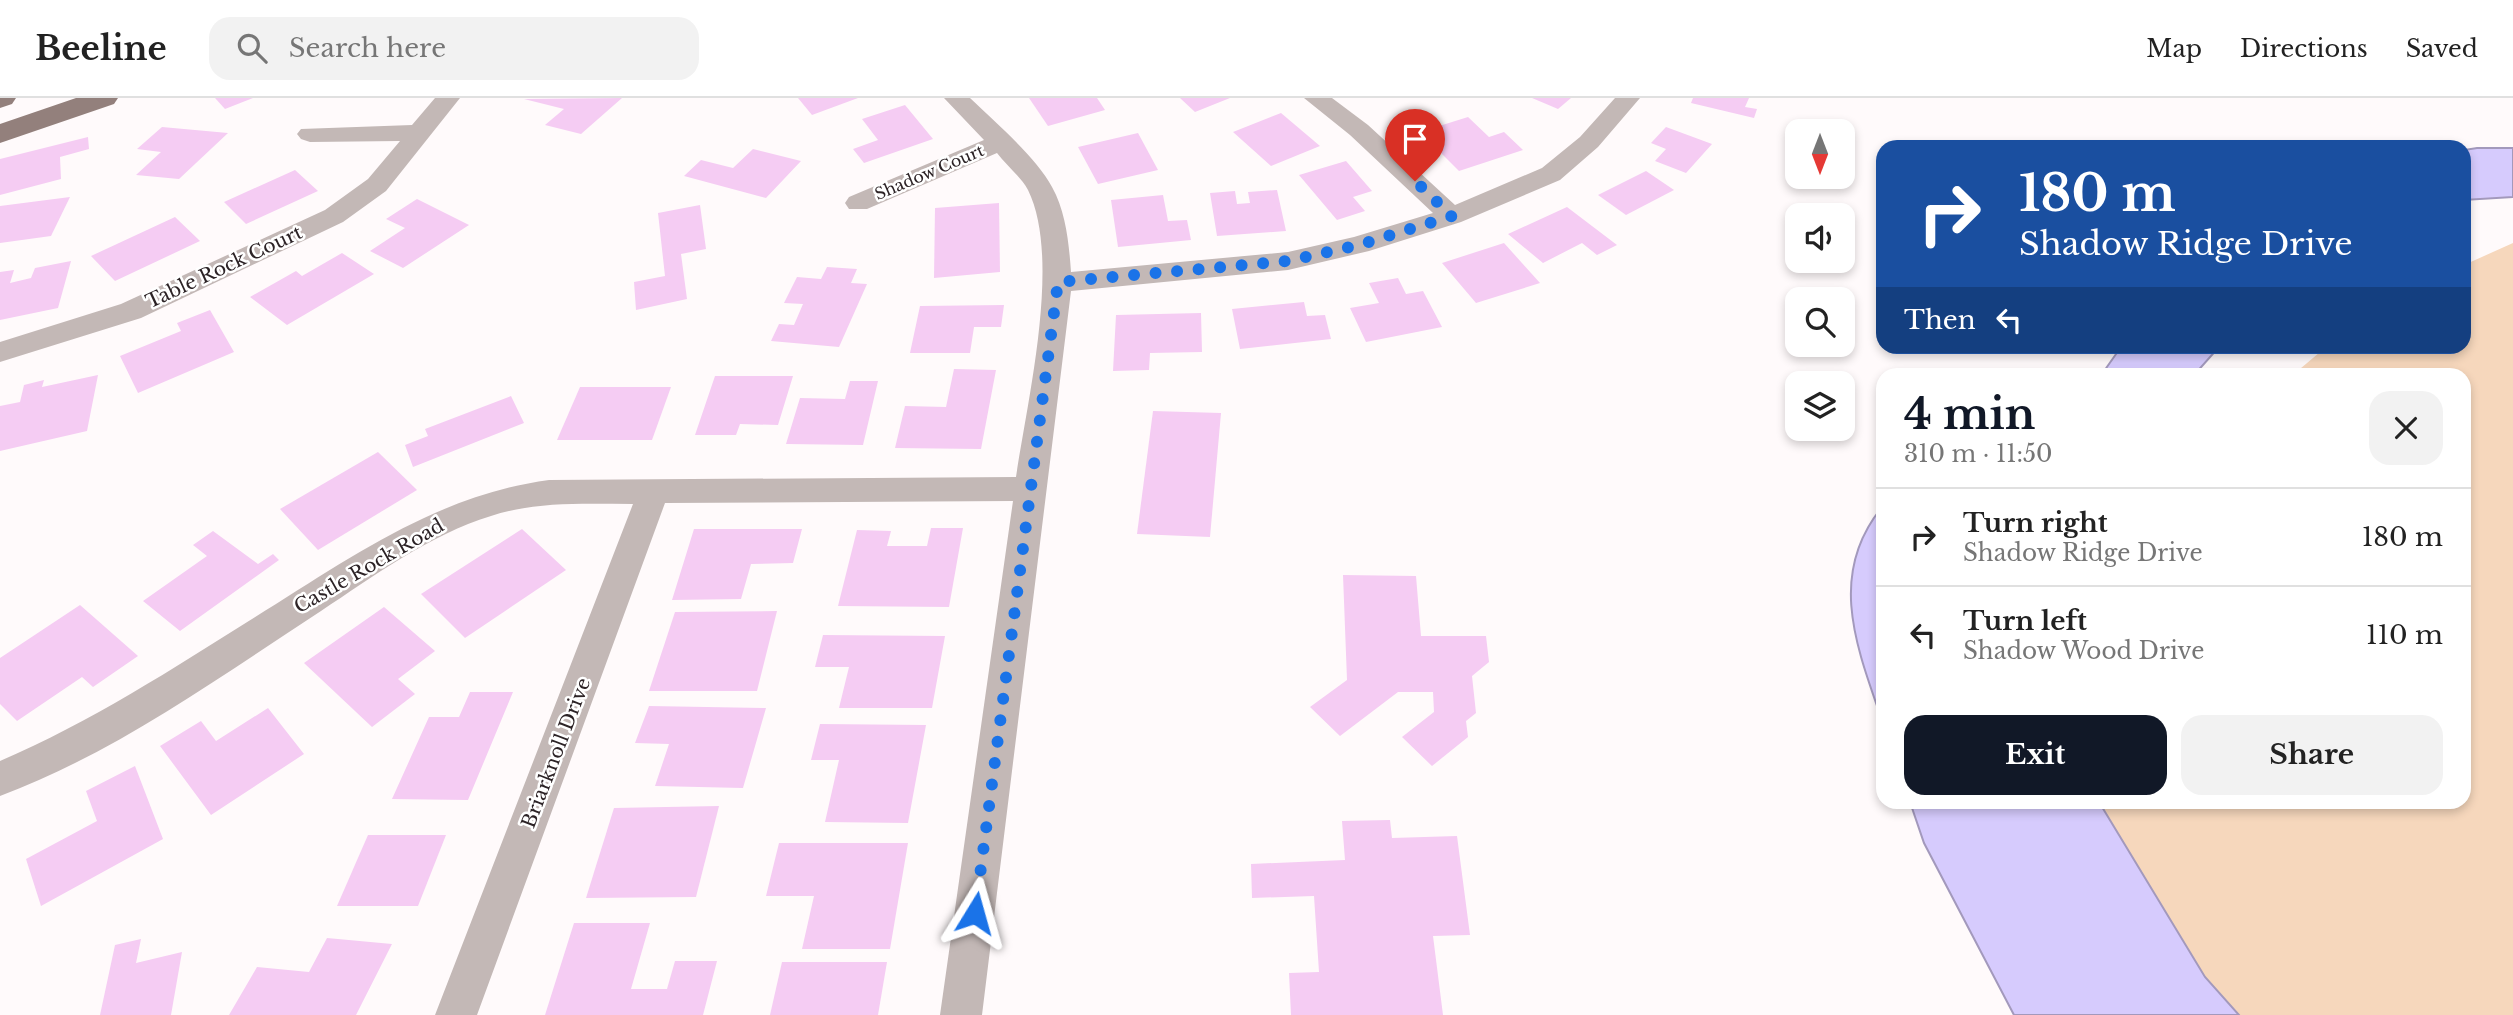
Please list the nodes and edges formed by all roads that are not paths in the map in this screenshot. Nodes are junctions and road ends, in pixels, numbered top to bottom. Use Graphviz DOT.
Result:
graph roads {
  1 [pos="104,98"];
  2 [pos="448,98"];
  3 [pos="957,98"];
  4 [pos="1316,98"];
  5 [pos="1628,98"];
  6 [pos="418,133"];
  7 [pos="0,134"];
  8 [pos="310,134"];
  9 [pos="1001,142"];
  10 [pos="858,203"];
  11 [pos="1452,216"];
  12 [pos="1058,282"];
  13 [pos="0,352"];
  14 [pos="1031,489"];
  15 [pos="654,491"];
  16 [pos="0,779"];
  17 [pos="456,1015"];
  18 [pos="961,1015"];
  1 -- 7 [label="main road"];
  2 -- 6 [label="street, Table Rock Court"];
  3 -- 9 [label="street"];
  4 -- 11 [label="street"];
  5 -- 11 [label="street"];
  6 -- 8 [label="street"];
  6 -- 13 [label="street, Table Rock Court"];
  9 -- 10 [label="street, Shadow Court"];
  9 -- 12 [label="street"];
  11 -- 12 [label="street"];
  12 -- 14 [label="street"];
  14 -- 15 [label="street, Castle Rock Road"];
  14 -- 18 [label="street"];
  15 -- 16 [label="street, Castle Rock Road"];
  15 -- 17 [label="street, Briarknoll Drive"];
}
